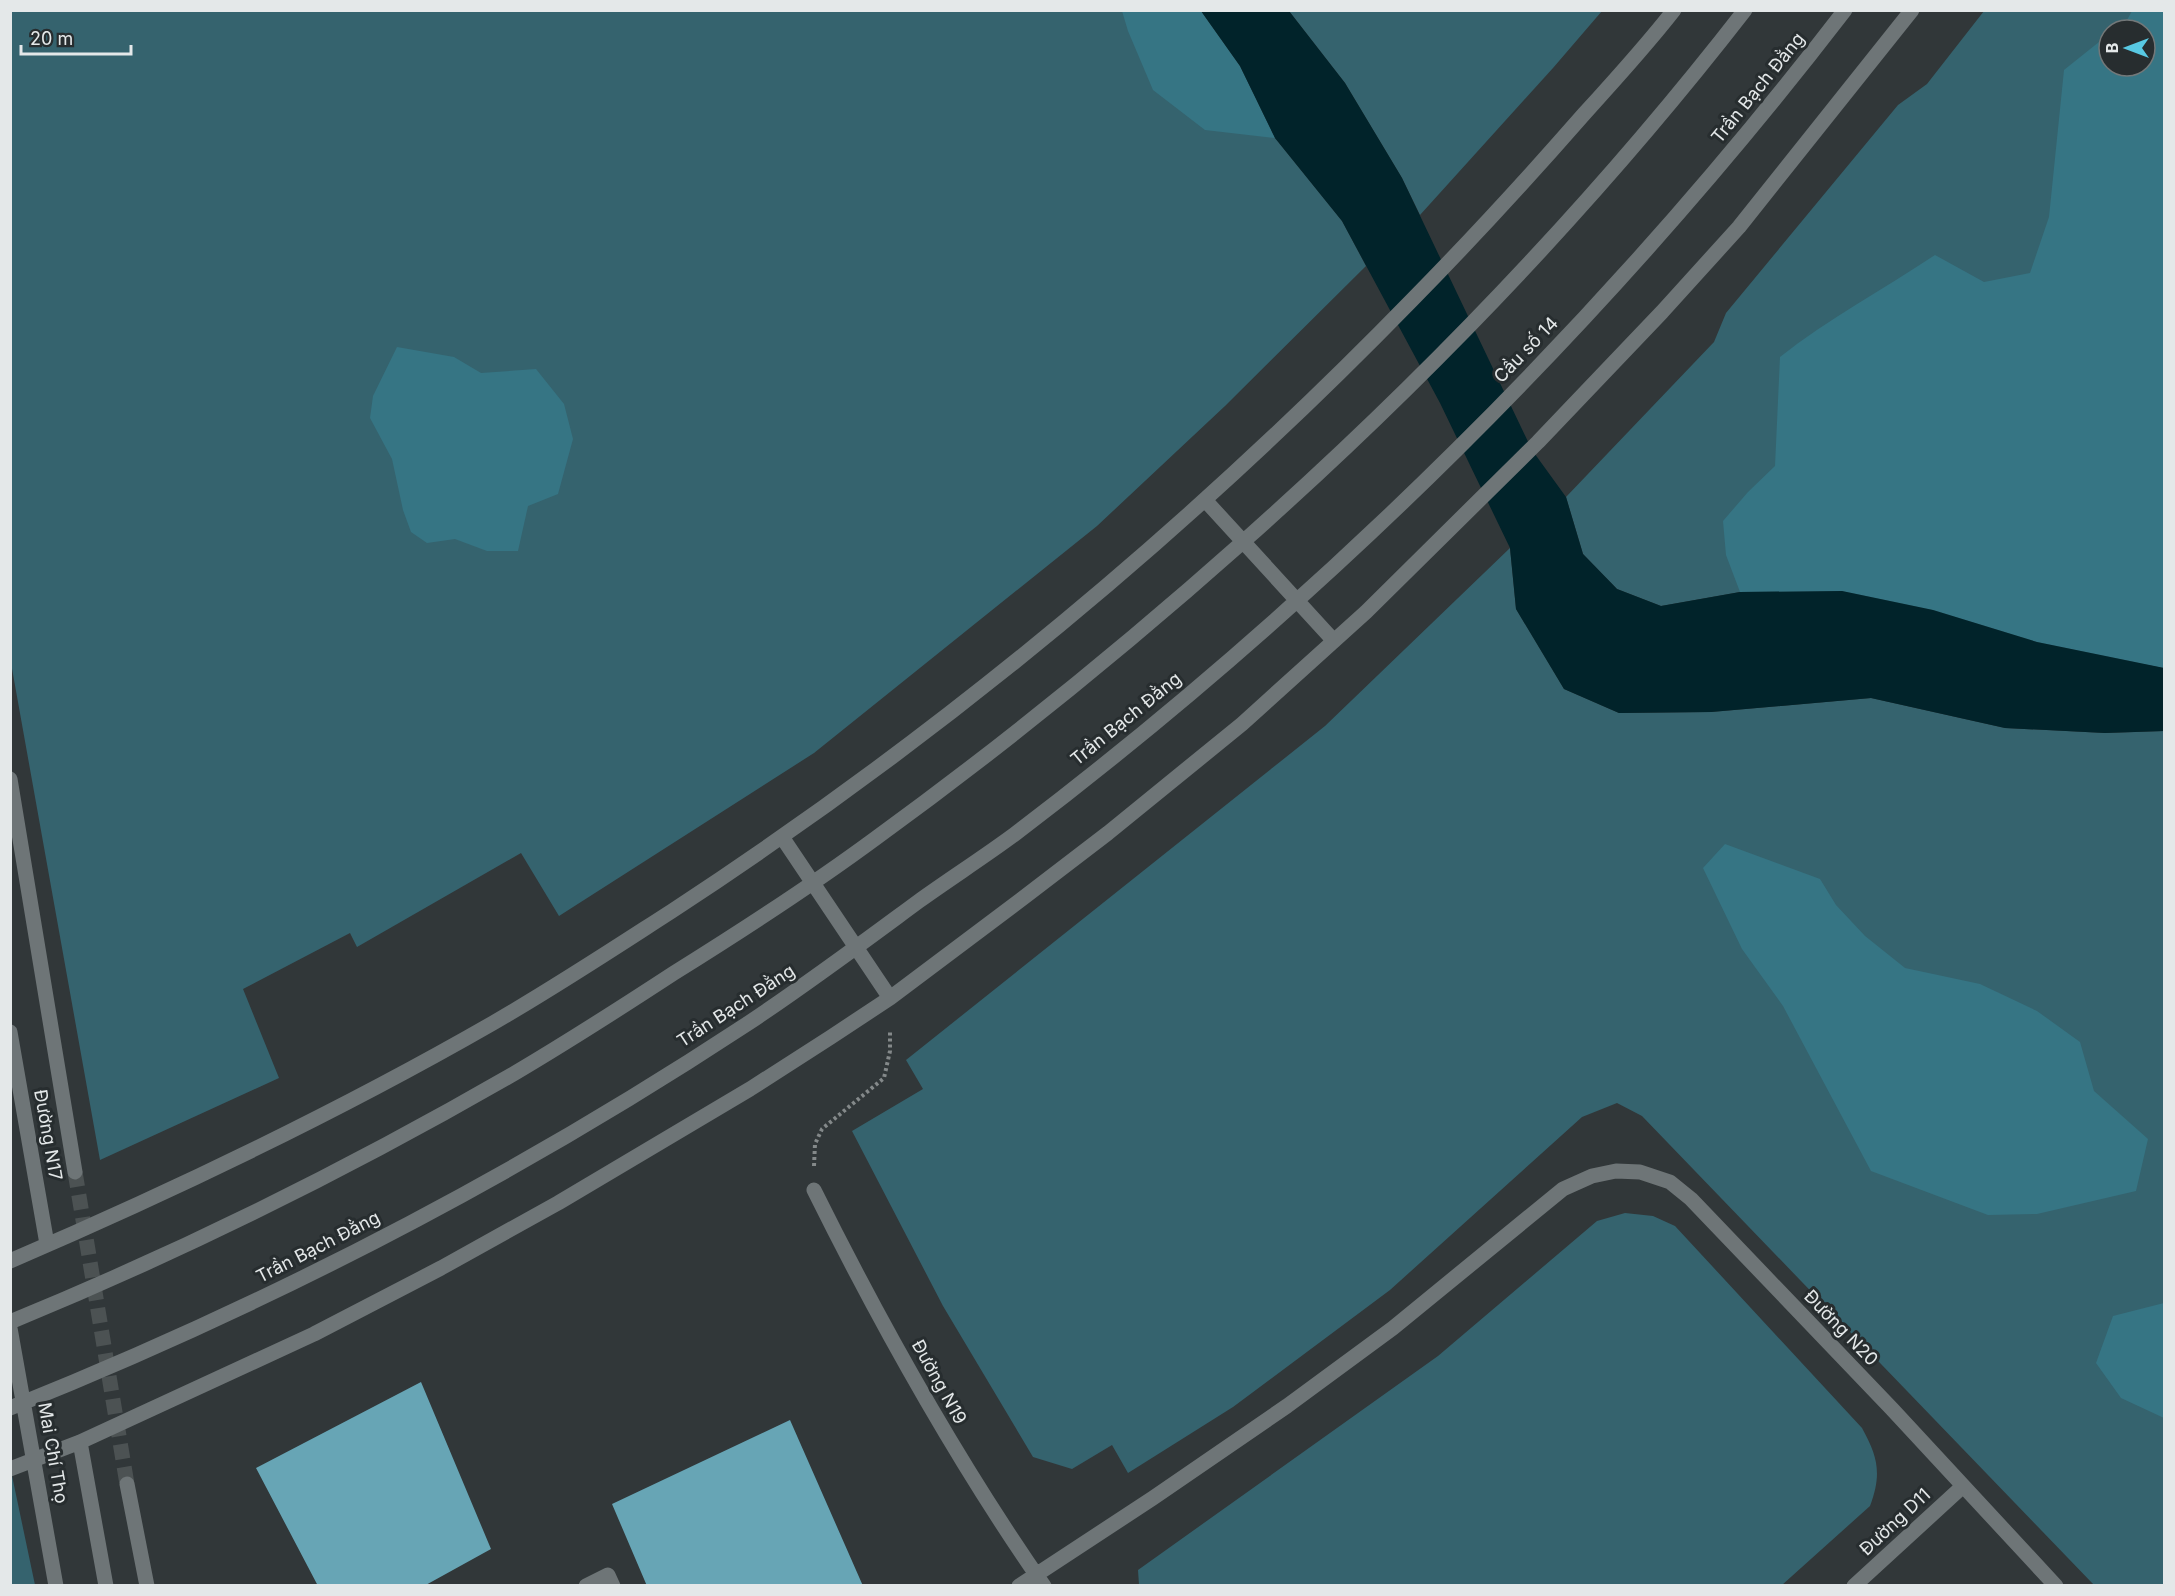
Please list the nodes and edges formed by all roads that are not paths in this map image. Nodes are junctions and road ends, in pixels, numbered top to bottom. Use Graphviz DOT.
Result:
graph roads {
  1 [pos="1674,10"];
  2 [pos="1746,10"];
  3 [pos="1845,10"];
  4 [pos="1912,10"];
  5 [pos="1700,189"];
  6 [pos="1204,500"];
  7 [pos="1372,530"];
  8 [pos="1244,541"];
  9 [pos="1296,599"];
  10 [pos="1334,640"];
  11 [pos="10,779"];
  12 [pos="782,837"];
  13 [pos="813,883"];
  14 [pos="857,948"];
  15 [pos="890,998"];
  16 [pos="10,1032"];
  17 [pos="75,1172"];
  18 [pos="814,1190"];
  19 [pos="47,1244"];
  20 [pos="16,1258"];
  21 [pos="10,1322"];
  22 [pos="10,1328"];
  23 [pos="10,1408"];
  24 [pos="80,1442"];
  25 [pos="10,1469"];
  26 [pos="127,1484"];
  27 [pos="1962,1486"];
  28 [pos="1040,1580"];
  29 [pos="57,1586"];
  30 [pos="106,1586"];
  31 [pos="147,1586"];
  32 [pos="586,1586"];
  33 [pos="613,1586"];
  34 [pos="1019,1586"];
  35 [pos="1854,1586"];
  36 [pos="2056,1586"];
  1 -- 6 [label="street"];
  2 -- 8 [label="street"];
  3 -- 5 [label="street, Trần Bạch Đằng"];
  4 -- 10 [label="street"];
  5 -- 7 [label="street, Cầu số 14"];
  6 -- 8 [label="street"];
  6 -- 12 [label="street"];
  7 -- 9 [label="street, Trần Bạch Đằng"];
  8 -- 9 [label="street"];
  8 -- 13 [label="street"];
  9 -- 10 [label="street"];
  9 -- 14 [label="street, Trần Bạch Đằng"];
  10 -- 15 [label="street"];
  11 -- 17 [label="street"];
  12 -- 13 [label="street"];
  12 -- 19 [label="street"];
  13 -- 14 [label="street"];
  13 -- 21 [label="street"];
  14 -- 15 [label="street"];
  14 -- 23 [label="street, Trần Bạch Đằng"];
  15 -- 24 [label="street"];
  16 -- 19 [label="street, Đường N17"];
  18 -- 28 [label="street, Đường N19"];
  19 -- 20 [label="street"];
  22 -- 29 [label="street, Mai Chí Thọ"];
  24 -- 25 [label="street"];
  24 -- 30 [label="street"];
  26 -- 31 [label="street"];
  27 -- 28 [label="street, Đường N20"];
  27 -- 35 [label="street, Đường D11"];
  27 -- 36 [label="street, Đường N20"];
  28 -- 34 [label="street, Đường N20"];
  32 -- 33 [label="street"];
}
